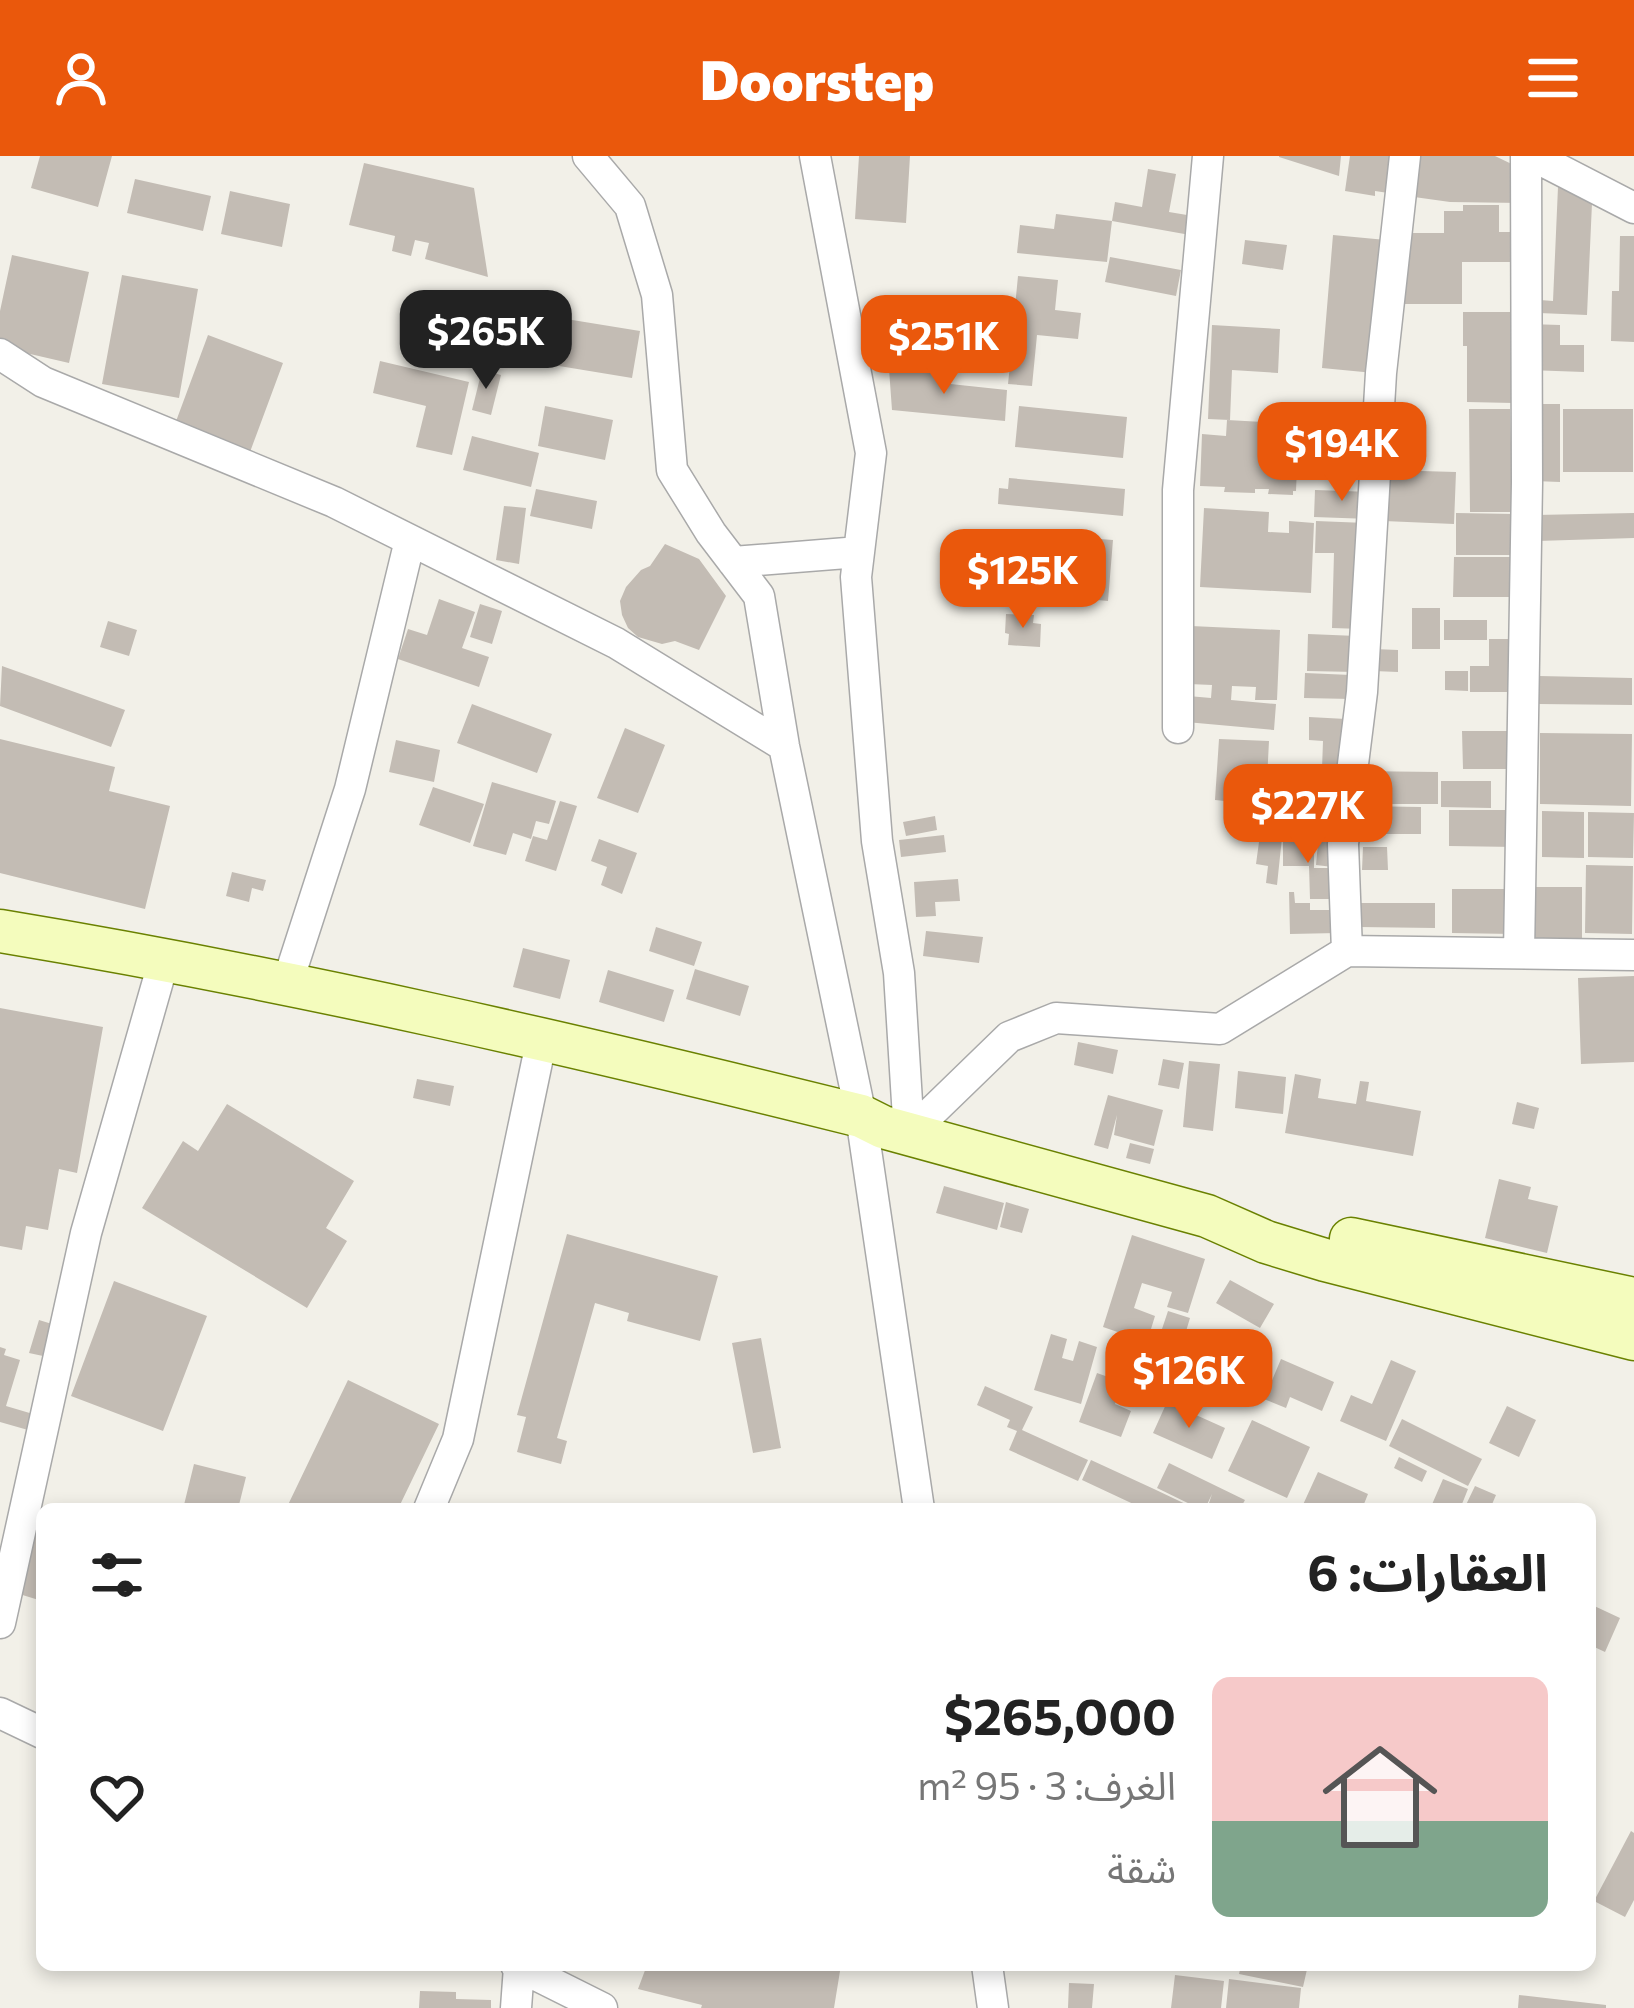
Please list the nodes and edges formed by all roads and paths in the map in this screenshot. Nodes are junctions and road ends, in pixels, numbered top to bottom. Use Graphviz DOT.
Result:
graph roads {
  1 [pos="588,156"];
  2 [pos="815,156"];
  3 [pos="1208,156"];
  4 [pos="1405,156"];
  5 [pos="1529,156"];
  6 [pos="1634,208"];
  7 [pos="0,355"];
  8 [pos="410,539"];
  9 [pos="859,552"];
  10 [pos="733,562"];
  11 [pos="1178,728"];
  12 [pos="784,746"];
  13 [pos="0,931"];
  14 [pos="1347,951"];
  15 [pos="1519,953"];
  16 [pos="1634,955"];
  17 [pos="164,960"];
  18 [pos="287,984"];
  19 [pos="542,1038"];
  20 [pos="861,1116"];
  21 [pos="909,1134"];
  22 [pos="1208,1216"];
  23 [pos="1634,1299"];
  24 [pos="1634,1339"];
  25 [pos="431,1503"];
  26 [pos="918,1503"];
  27 [pos="0,1623"];
  28 [pos="0,1713"];
  29 [pos="36,1730"];
  30 [pos="517,1971"];
  31 [pos="527,1971"];
  32 [pos="988,1971"];
  33 [pos="516,2008"];
  34 [pos="602,2008"];
  35 [pos="993,2008"];
  1 -- 10 [label="street"];
  2 -- 9 [label="street"];
  3 -- 11 [label="street"];
  4 -- 14 [label="street"];
  5 -- 6 [label="street"];
  5 -- 15 [label="street"];
  7 -- 8 [label="street"];
  8 -- 12 [label="street"];
  8 -- 18 [label="street"];
  9 -- 10 [label="street"];
  9 -- 21 [label="street"];
  10 -- 12 [label="street"];
  12 -- 20 [label="street"];
  13 -- 17 [label="main road"];
  14 -- 15 [label="street"];
  14 -- 21 [label="street"];
  15 -- 16 [label="street"];
  17 -- 18 [label="main road"];
  17 -- 27 [label="street"];
  18 -- 19 [label="main road"];
  19 -- 20 [label="main road"];
  19 -- 25 [label="street"];
  20 -- 21 [label="main road"];
  20 -- 26 [label="street"];
  21 -- 22 [label="main road"];
  22 -- 23 [label="main road"];
  22 -- 24 [label="main road"];
  28 -- 29 [label="street"];
  30 -- 33 [label="street"];
  31 -- 34 [label="street"];
  32 -- 35 [label="street"];
}
